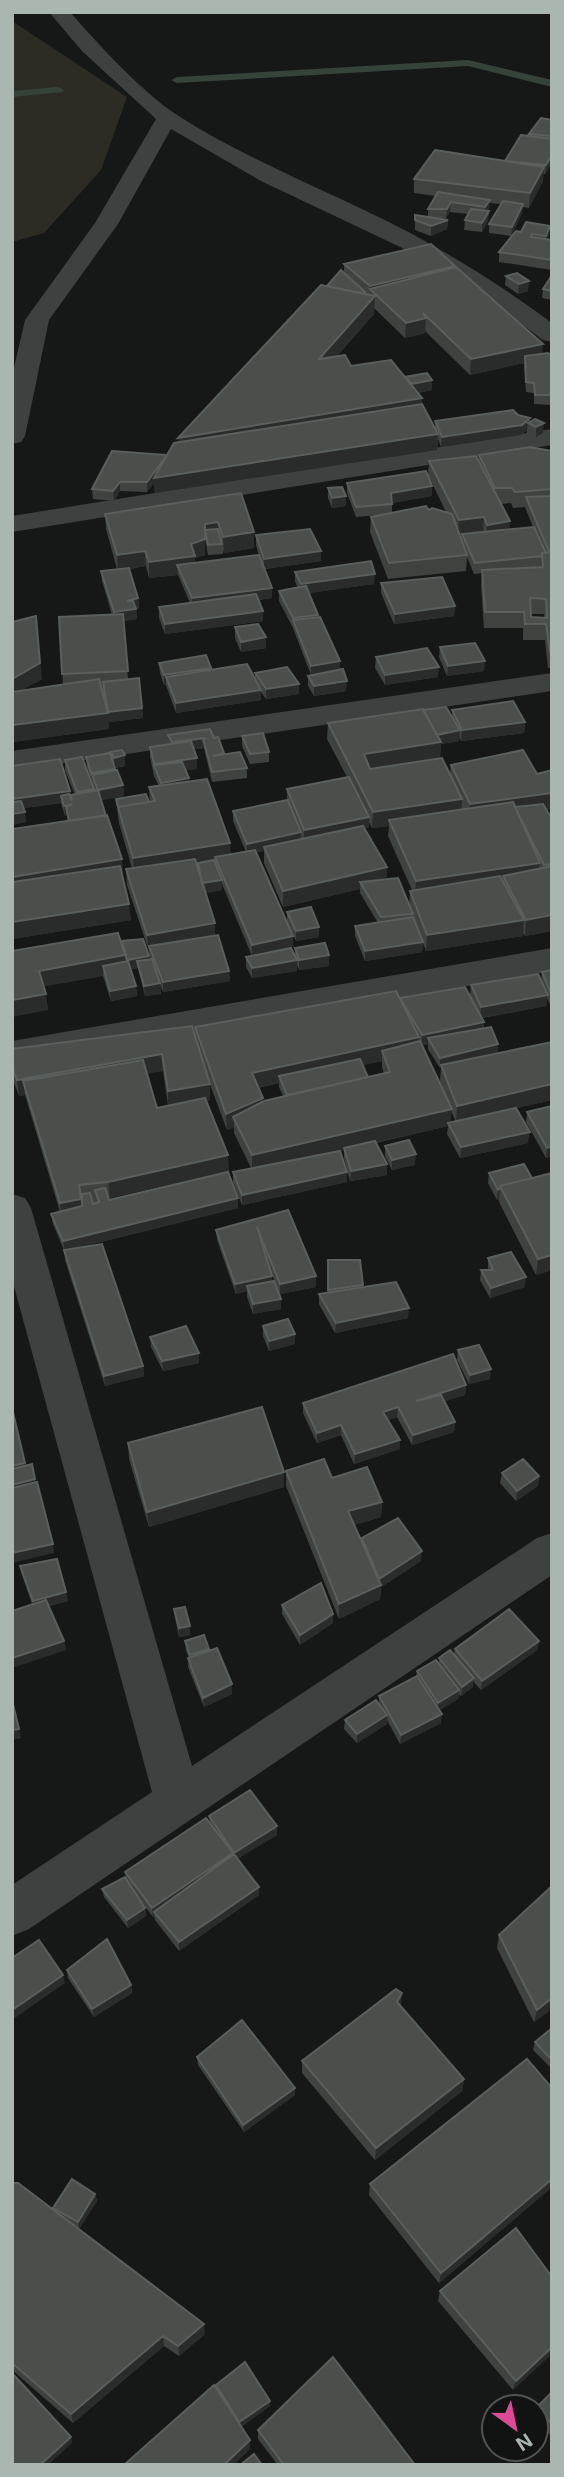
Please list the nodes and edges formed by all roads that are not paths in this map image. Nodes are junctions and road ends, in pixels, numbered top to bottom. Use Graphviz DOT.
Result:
graph roads {
  1 [pos="59,12"];
  2 [pos="167,118"];
  3 [pos="552,335"];
  4 [pos="12,436"];
  5 [pos="552,437"];
  6 [pos="12,524"];
  7 [pos="552,682"];
  8 [pos="12,761"];
  9 [pos="552,959"];
  10 [pos="12,1054"];
  11 [pos="12,1208"];
  12 [pos="552,1551"];
  13 [pos="179,1804"];
  14 [pos="12,1913"];
  1 -- 2 [label="street"];
  2 -- 3 [label="street"];
  2 -- 4 [label="street"];
  5 -- 6 [label="street"];
  7 -- 8 [label="street"];
  9 -- 10 [label="street"];
  11 -- 13 [label="street"];
  12 -- 13 [label="street"];
  13 -- 14 [label="street"];
}
